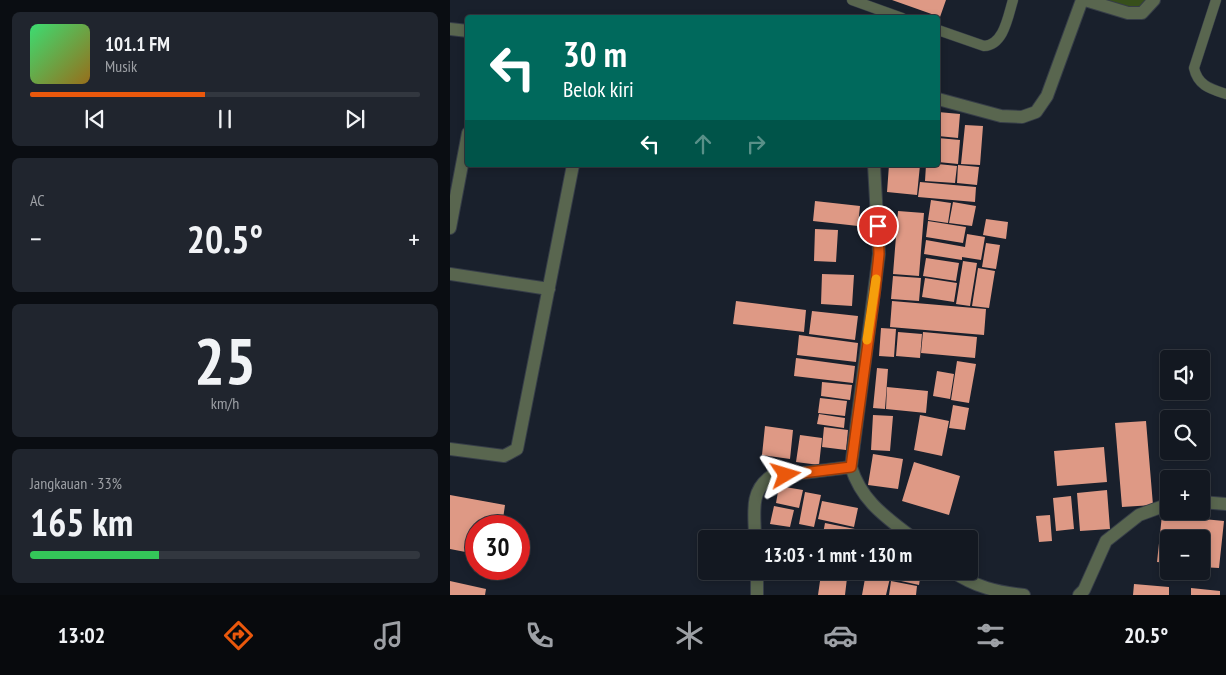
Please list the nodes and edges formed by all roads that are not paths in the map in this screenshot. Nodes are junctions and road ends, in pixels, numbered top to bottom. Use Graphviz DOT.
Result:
graph roads {
  1 [pos="852,0"];
  2 [pos="1013,0"];
  3 [pos="1083,0"];
  4 [pos="1154,0"];
  5 [pos="1216,0"];
  6 [pos="894,15"];
  7 [pos="450,29"];
  8 [pos="465,31"];
  9 [pos="940,31"];
  10 [pos="1226,94"];
  11 [pos="940,100"];
  12 [pos="465,149"];
  13 [pos="573,167"];
  14 [pos="874,167"];
  15 [pos="450,228"];
  16 [pos="450,274"];
  17 [pos="549,289"];
  18 [pos="450,449"];
  19 [pos="851,467"];
  20 [pos="1210,503"];
  21 [pos="1226,504"];
  22 [pos="1160,507"];
  23 [pos="756,530"];
  24 [pos="903,530"];
  25 [pos="757,580"];
  26 [pos="964,580"];
  27 [pos="993,594"];
  28 [pos="757,595"];
  29 [pos="1024,595"];
  30 [pos="1079,595"];
  1 -- 6 [label="lane"];
  2 -- 9 [label="lane"];
  3 -- 4 [label="street"];
  3 -- 11 [label="street"];
  5 -- 10 [label="lane"];
  7 -- 8 [label="street"];
  12 -- 15 [label="street"];
  13 -- 17 [label="street"];
  14 -- 19 [label="street"];
  16 -- 17 [label="street"];
  17 -- 18 [label="street"];
  19 -- 23 [label="street"];
  19 -- 24 [label="street"];
  20 -- 21 [label="street"];
  22 -- 30 [label="street"];
  25 -- 28 [label="street"];
  26 -- 27 [label="street"];
  27 -- 29 [label="street"];
}
